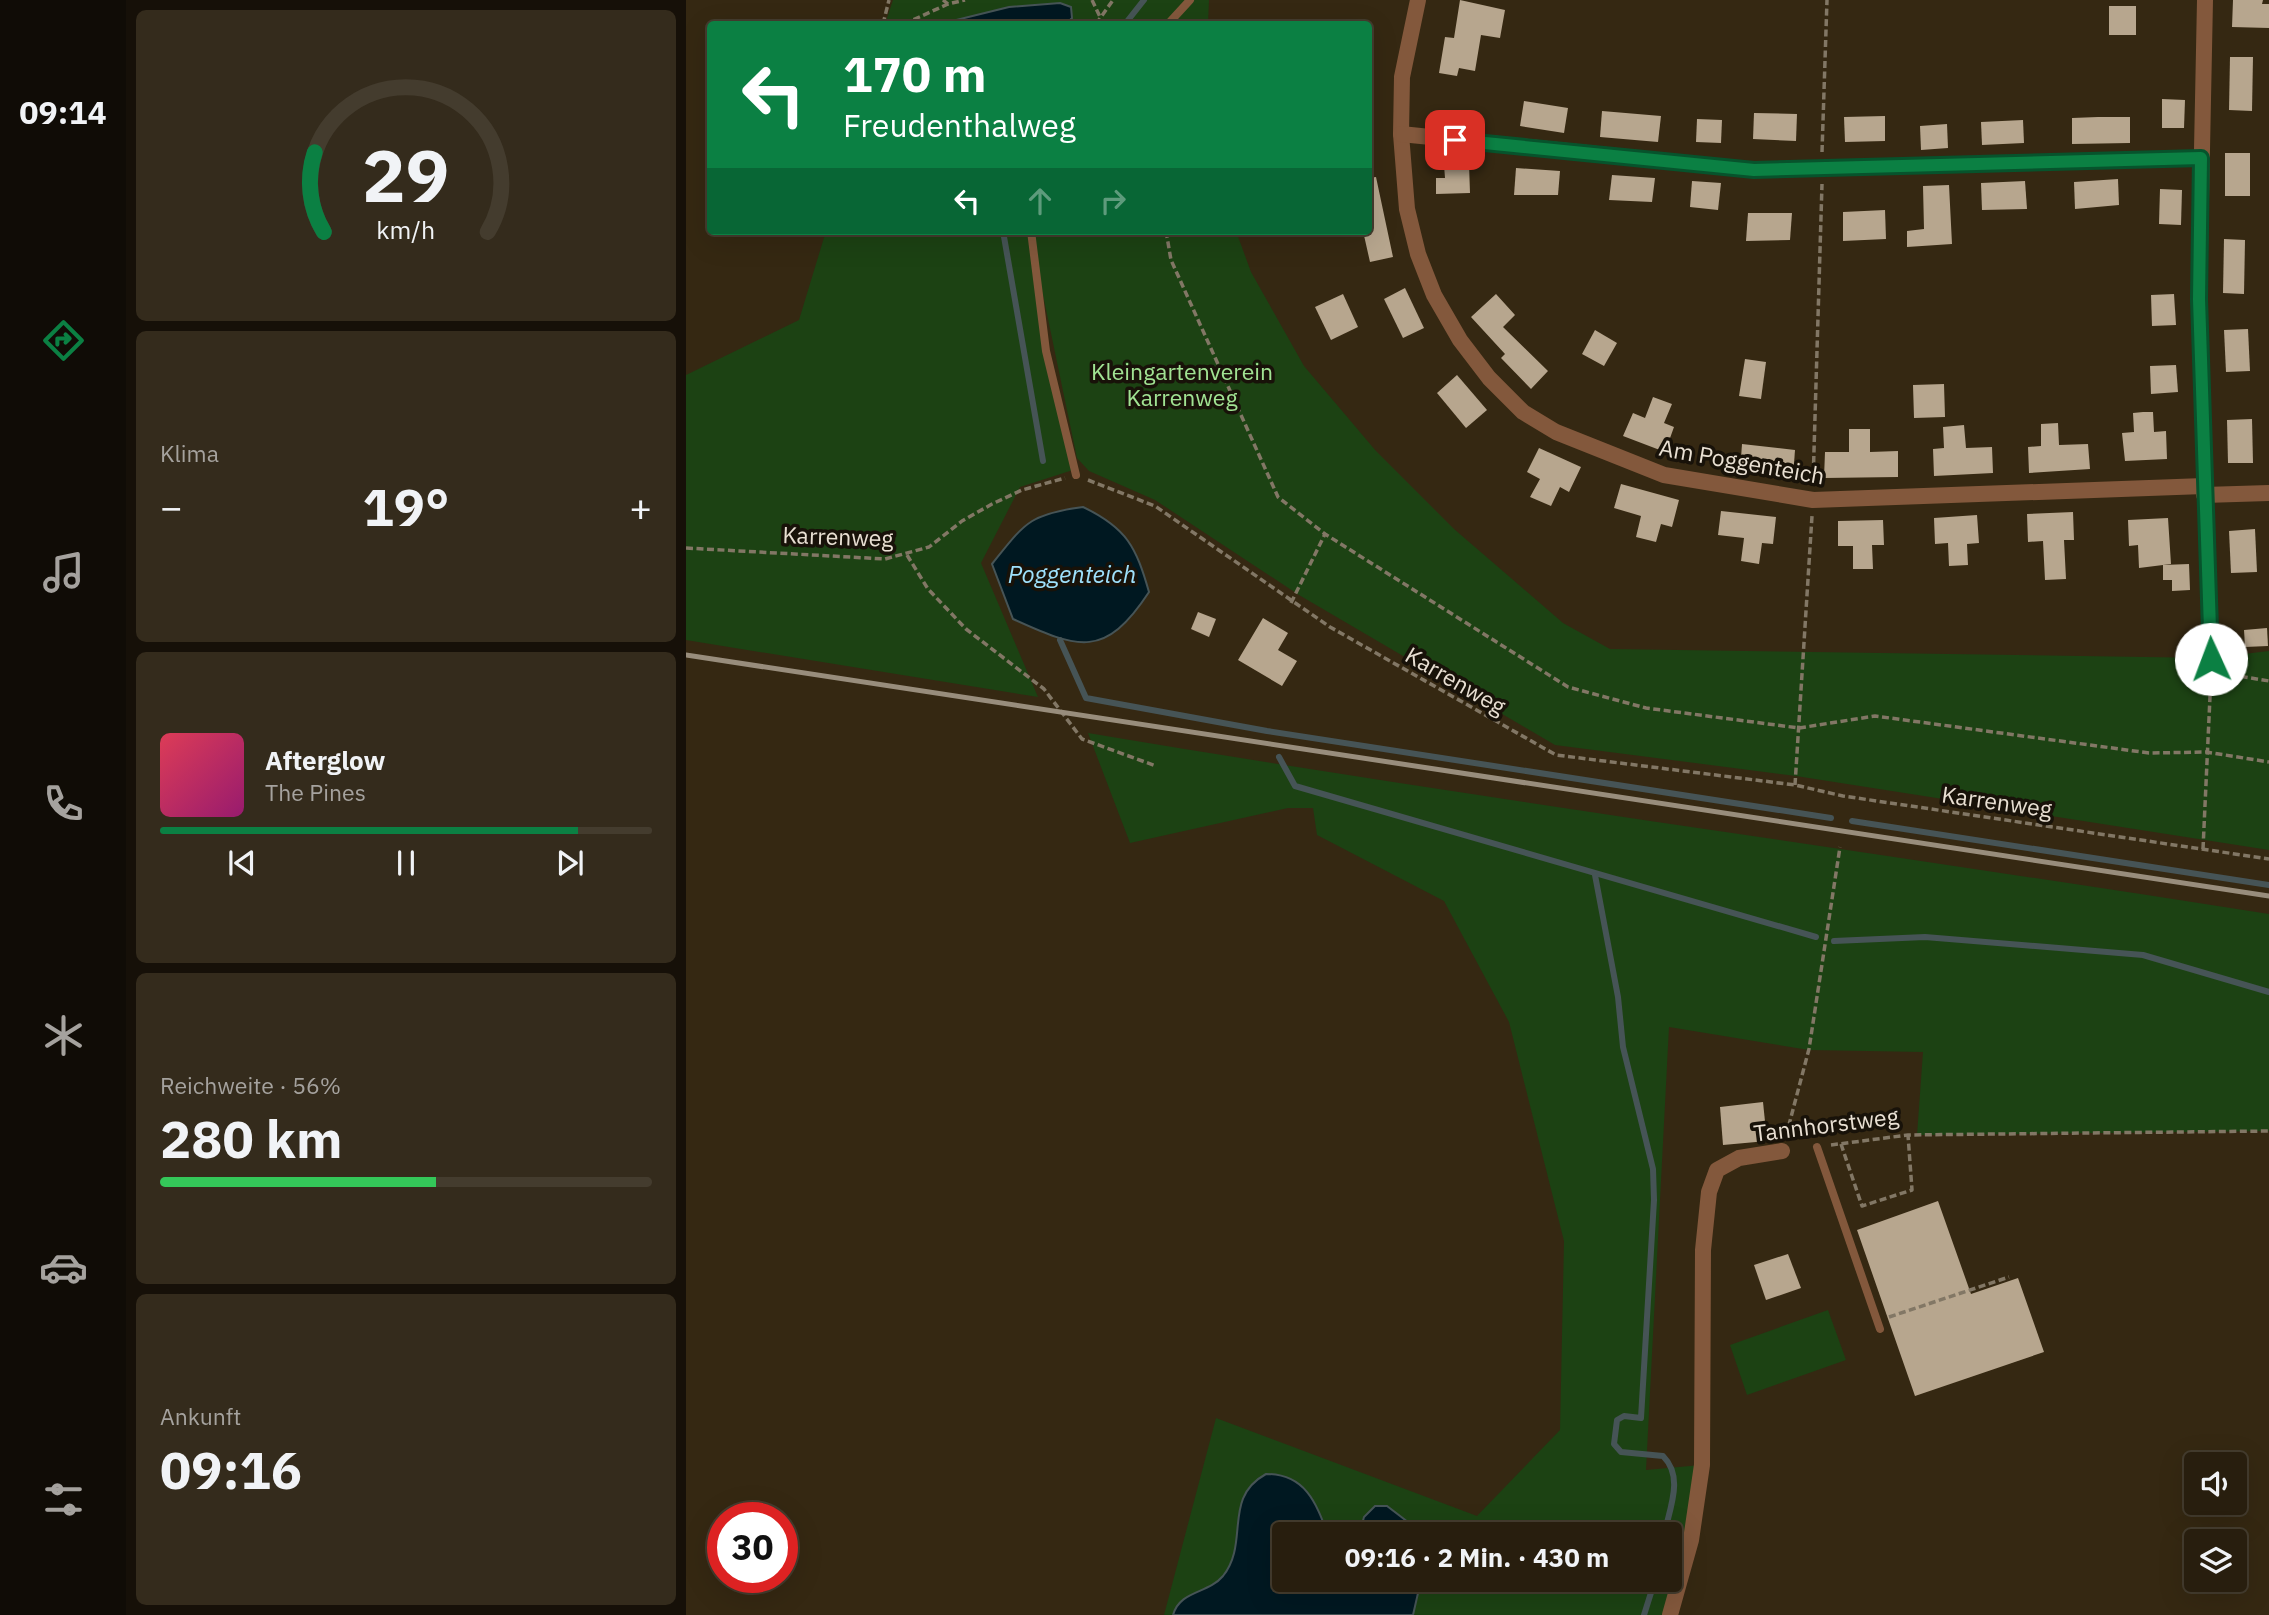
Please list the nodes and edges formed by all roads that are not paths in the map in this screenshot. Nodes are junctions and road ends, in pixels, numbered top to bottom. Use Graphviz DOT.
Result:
graph roads {
  1 [pos="1190,0"];
  2 [pos="1418,0"];
  3 [pos="2205,0"];
  4 [pos="1171,21"];
  5 [pos="1401,134"];
  6 [pos="2201,158"];
  7 [pos="1032,235"];
  8 [pos="1076,475"];
  9 [pos="2204,490"];
  10 [pos="2269,493"];
  11 [pos="2211,665"];
  12 [pos="1817,1147"];
  13 [pos="1782,1150"];
  14 [pos="1879,1325"];
  15 [pos="1670,1615"];
  1 -- 4 [label="lane"];
  2 -- 5 [label="street, Am Poggenteich"];
  3 -- 6 [label="street"];
  5 -- 6 [label="street"];
  5 -- 9 [label="street, Am Poggenteich"];
  6 -- 9 [label="street"];
  7 -- 8 [label="lane"];
  9 -- 10 [label="street, Am Poggenteich"];
  9 -- 11 [label="street"];
  12 -- 14 [label="lane"];
  13 -- 15 [label="street, Tannhorstweg"];
}
